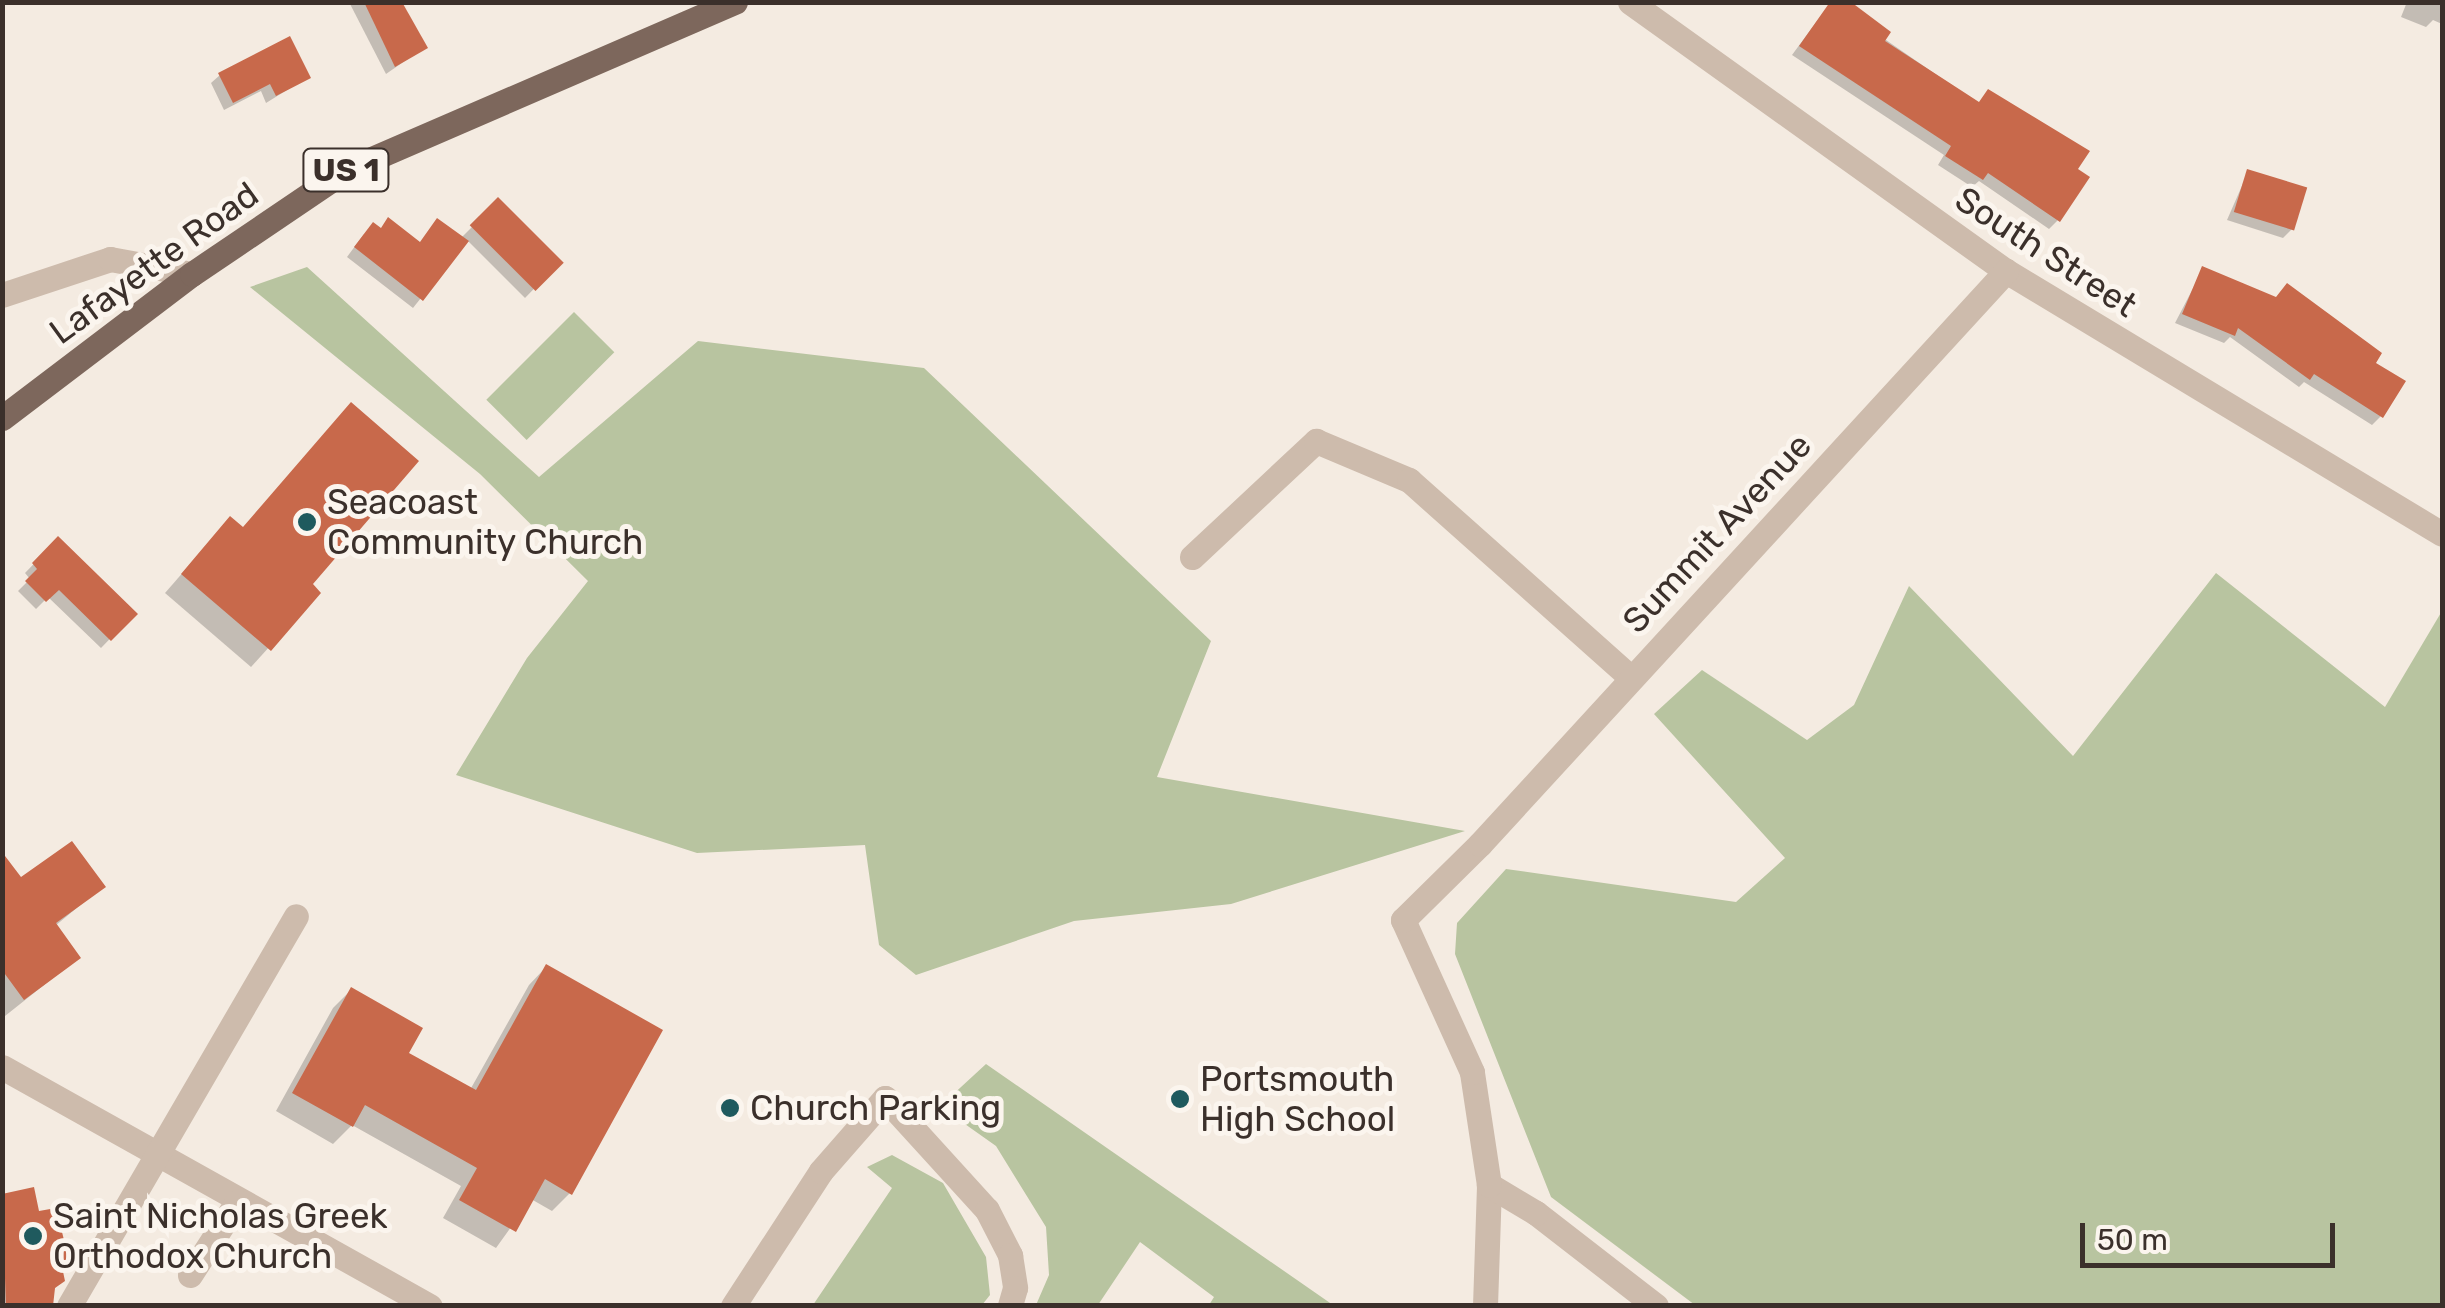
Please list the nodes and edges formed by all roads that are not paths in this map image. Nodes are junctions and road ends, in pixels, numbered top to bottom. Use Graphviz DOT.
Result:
graph roads {
  1 [pos="735,2"];
  2 [pos="1630,2"];
  3 [pos="2006,271"];
  4 [pos="192,274"];
  5 [pos="2,295"];
  6 [pos="2,418"];
  7 [pos="2442,534"];
  8 [pos="1192,557"];
  9 [pos="1630,676"];
  10 [pos="296,916"];
  11 [pos="2,1067"];
  12 [pos="154,1156"];
  13 [pos="1488,1185"];
  14 [pos="237,1202"];
  15 [pos="190,1275"];
  16 [pos="69,1306"];
  17 [pos="430,1306"];
  18 [pos="733,1306"];
  19 [pos="1010,1306"];
  20 [pos="1485,1306"];
  21 [pos="1656,1306"];
  1 -- 4 [label="main road, Lafayette Road / US 1"];
  2 -- 3 [label="street, South Street"];
  3 -- 7 [label="street, South Street"];
  3 -- 9 [label="street, Summit Avenue"];
  4 -- 5 [label="street"];
  4 -- 6 [label="main road, Lafayette Road / US 1"];
  8 -- 9 [label="street"];
  9 -- 13 [label="street, Summit Avenue"];
  10 -- 12 [label="street"];
  11 -- 12 [label="street"];
  12 -- 14 [label="street"];
  12 -- 16 [label="street"];
  13 -- 20 [label="street"];
  13 -- 21 [label="street"];
  14 -- 15 [label="street"];
  14 -- 17 [label="street"];
  18 -- 19 [label="street"];
}
